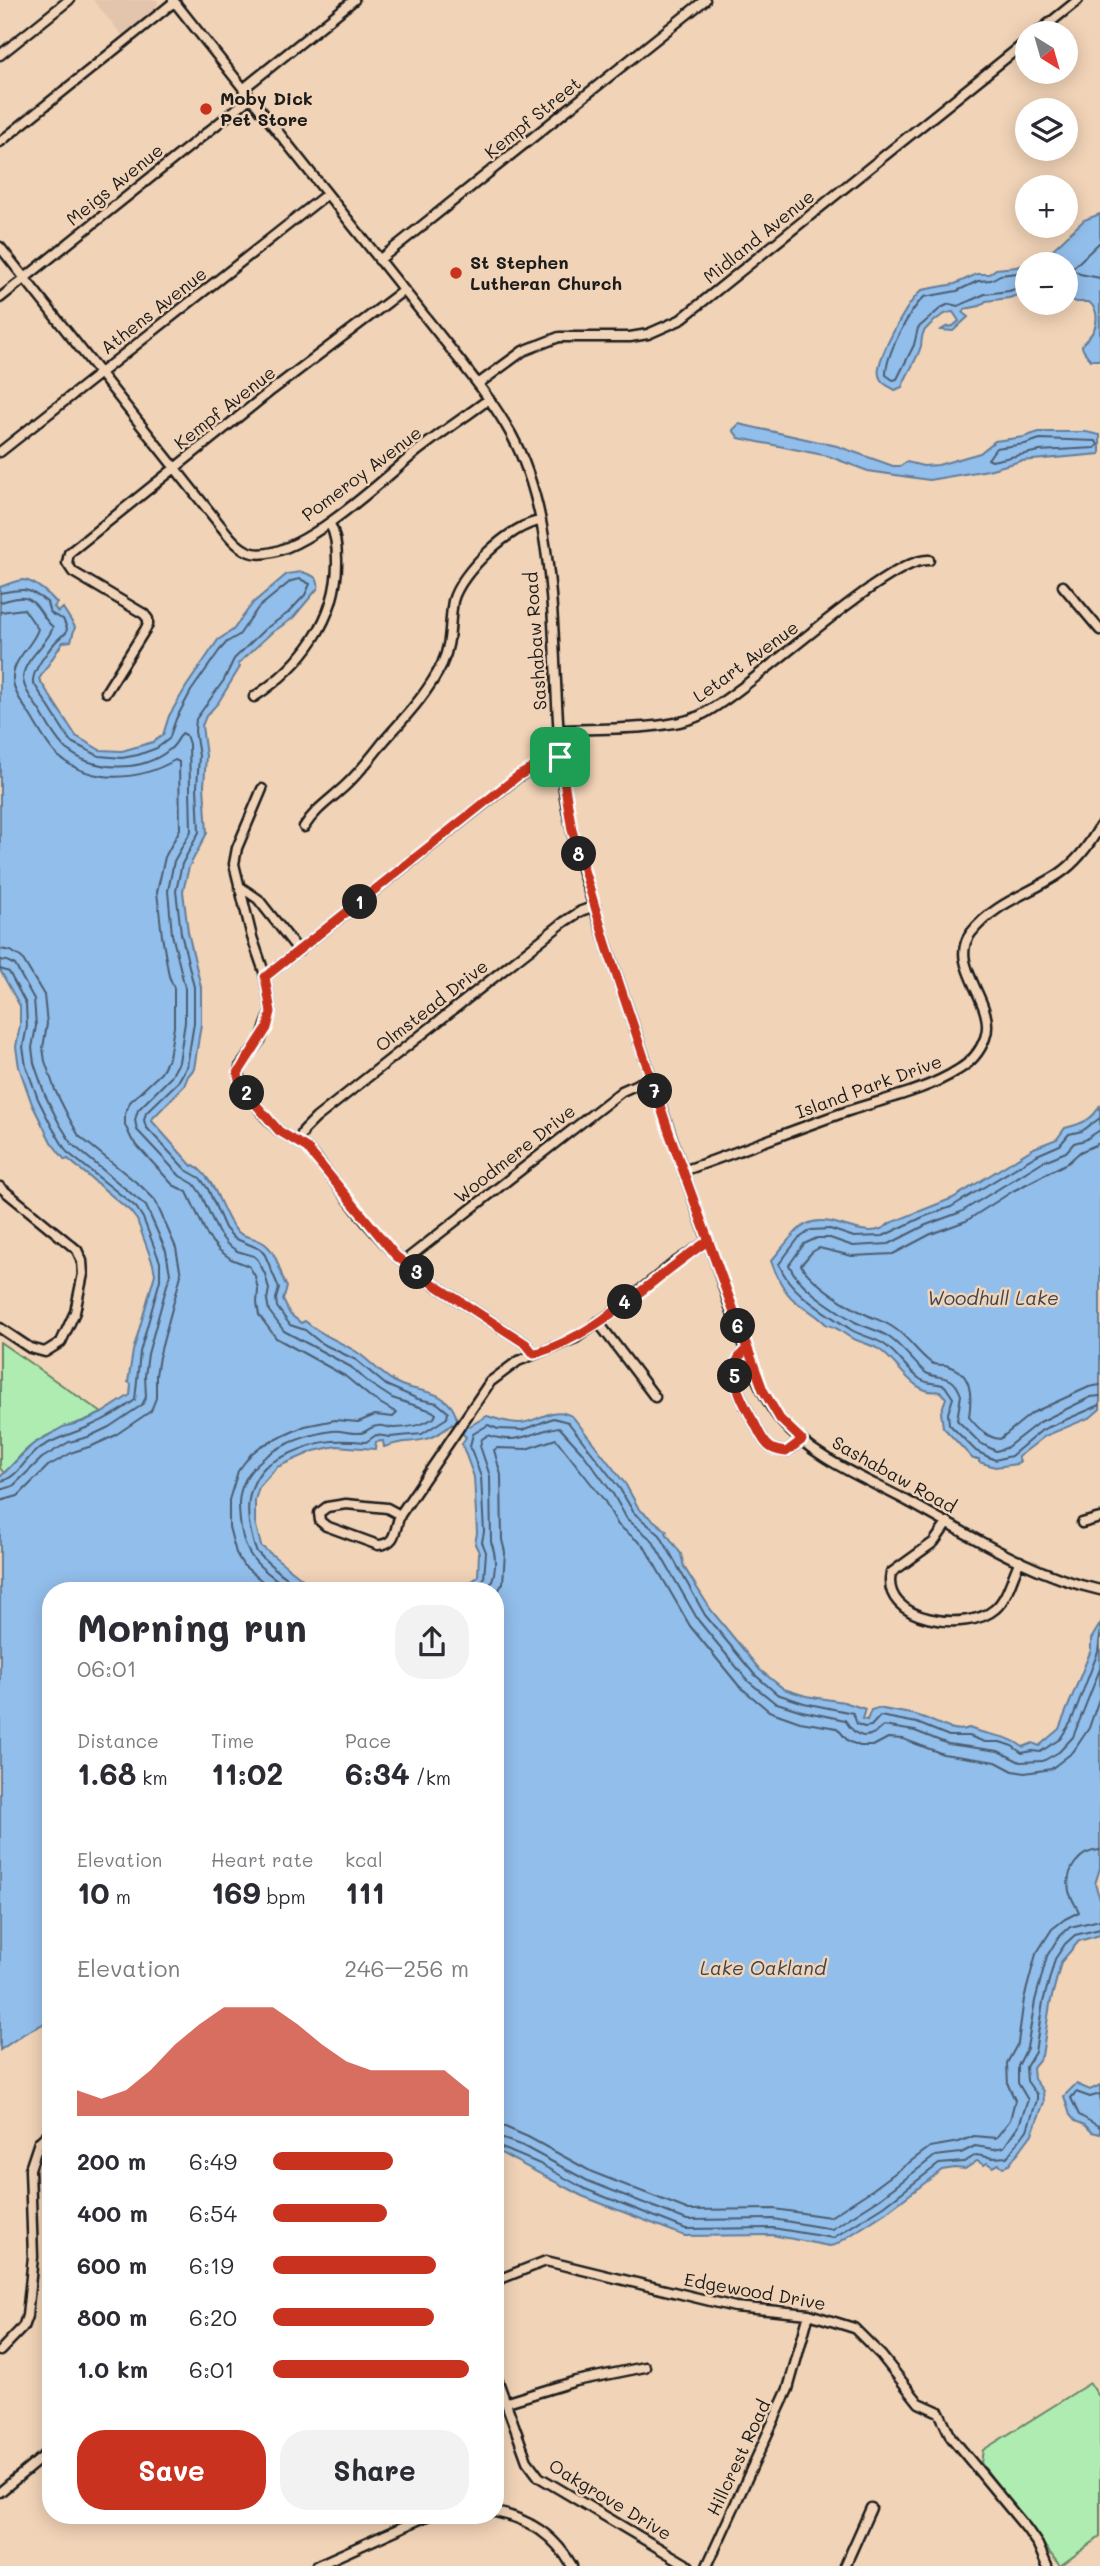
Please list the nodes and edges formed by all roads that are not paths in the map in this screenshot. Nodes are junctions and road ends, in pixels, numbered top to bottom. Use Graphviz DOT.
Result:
graph roads {
  1 [pos="69,0"];
  2 [pos="354,0"];
  3 [pos="705,0"];
  4 [pos="1078,0"];
  5 [pos="174,1"];
  6 [pos="1052,21"];
  7 [pos="1015,51"];
  8 [pos="0,55"];
  9 [pos="243,89"];
  10 [pos="250,98"];
  11 [pos="0,142"];
  12 [pos="327,194"];
  13 [pos="0,247"];
  14 [pos="379,260"];
  15 [pos="25,278"];
  16 [pos="404,290"];
  17 [pos="0,298"];
  18 [pos="101,372"];
  19 [pos="478,384"];
  20 [pos="489,399"];
  21 [pos="0,452"];
  22 [pos="176,468"];
  23 [pos="541,521"];
  24 [pos="330,524"];
  25 [pos="929,560"];
  26 [pos="1063,586"];
  27 [pos="1100,630"];
  28 [pos="106,692"];
  29 [pos="254,697"];
  30 [pos="559,730"];
  31 [pos="560,757"];
  32 [pos="262,789"];
  33 [pos="1100,825"];
  34 [pos="304,827"];
  35 [pos="239,886"];
  36 [pos="595,906"];
  37 [pos="299,951"];
  38 [pos="265,977"];
  39 [pos="651,1078"];
  40 [pos="298,1142"];
  41 [pos="683,1171"];
  42 [pos="0,1187"];
  43 [pos="708,1241"];
  44 [pos="403,1262"];
  45 [pos="598,1322"];
  46 [pos="0,1328"];
  47 [pos="747,1349"];
  48 [pos="534,1354"];
  49 [pos="655,1397"];
  50 [pos="802,1440"];
  51 [pos="400,1515"];
  52 [pos="1100,1518"];
  53 [pos="947,1522"];
  54 [pos="1082,1523"];
  55 [pos="1020,1561"];
  56 [pos="1100,1590"];
  57 [pos="42,2139"];
  58 [pos="504,2277"];
  59 [pos="809,2314"];
  60 [pos="0,2351"];
  61 [pos="645,2367"];
  62 [pos="504,2395"];
  63 [pos="507,2402"];
  64 [pos="42,2457"];
  65 [pos="0,2492"];
  66 [pos="872,2508"];
  67 [pos="504,2515"];
  68 [pos="404,2524"];
  69 [pos="316,2566"];
  70 [pos="572,2566"];
  71 [pos="689,2566"];
  72 [pos="707,2566"];
  73 [pos="845,2566"];
  74 [pos="1047,2566"];
  1 -- 8 [label="street"];
  2 -- 9 [label="street"];
  3 -- 14 [label="street, Kempf Street"];
  4 -- 6 [label="street"];
  5 -- 9 [label="street, Sashabaw Road"];
  5 -- 11 [label="street"];
  7 -- 19 [label="street, Midland Avenue"];
  9 -- 10 [label="street, Sashabaw Road"];
  10 -- 12 [label="street, Sashabaw Road"];
  10 -- 15 [label="street, Meigs Avenue"];
  12 -- 14 [label="street, Sashabaw Road"];
  12 -- 18 [label="street, Athens Avenue"];
  13 -- 15 [label="street"];
  14 -- 16 [label="street, Sashabaw Road"];
  15 -- 17 [label="street, Meigs Avenue"];
  15 -- 18 [label="street"];
  16 -- 19 [label="street, Sashabaw Road"];
  16 -- 22 [label="street, Kempf Avenue"];
  18 -- 21 [label="street, Athens Avenue"];
  18 -- 22 [label="street"];
  19 -- 20 [label="street, Sashabaw Road"];
  20 -- 23 [label="street, Sashabaw Road"];
  20 -- 24 [label="street, Pomeroy Avenue"];
  22 -- 24 [label="street, Pomeroy Avenue"];
  22 -- 28 [label="street, Kempf Avenue"];
  23 -- 30 [label="street, Sashabaw Road"];
  23 -- 34 [label="street"];
  24 -- 29 [label="street"];
  25 -- 30 [label="street, Letart Avenue"];
  26 -- 27 [label="street"];
  30 -- 31 [label="street, Sashabaw Road"];
  31 -- 36 [label="street, Sashabaw Road"];
  31 -- 37 [label="street"];
  32 -- 35 [label="street"];
  33 -- 41 [label="street, Island Park Drive"];
  35 -- 37 [label="street"];
  35 -- 38 [label="street"];
  36 -- 39 [label="street, Sashabaw Road"];
  36 -- 40 [label="street, Olmstead Drive"];
  37 -- 38 [label="street"];
  38 -- 40 [label="street"];
  39 -- 41 [label="street, Sashabaw Road"];
  39 -- 44 [label="street, Woodmere Drive"];
  40 -- 44 [label="street"];
  41 -- 43 [label="street, Sashabaw Road"];
  42 -- 46 [label="street"];
  43 -- 45 [label="street"];
  43 -- 47 [label="street, Sashabaw Road"];
  44 -- 48 [label="street"];
  45 -- 48 [label="street"];
  45 -- 49 [label="street"];
  47 -- 50 [label="street, Sashabaw Road"];
  47 -- 50 [label="street"];
  48 -- 51 [label="street"];
  50 -- 53 [label="street, Sashabaw Road"];
  51 -- 51 [label="street"];
  52 -- 54 [label="street"];
  53 -- 55 [label="street, Sashabaw Road"];
  53 -- 55 [label="street"];
  55 -- 56 [label="street, Sashabaw Road"];
  57 -- 60 [label="street"];
  58 -- 59 [label="street, Edgewood Drive"];
  59 -- 72 [label="street, Hillcrest Road"];
  59 -- 74 [label="street, Edgewood Drive"];
  61 -- 63 [label="street"];
  62 -- 63 [label="street, Oakgrove Drive"];
  63 -- 71 [label="street, Oakgrove Drive"];
  64 -- 65 [label="street"];
  66 -- 73 [label="street"];
  67 -- 70 [label="street"];
  68 -- 69 [label="street"];
}
